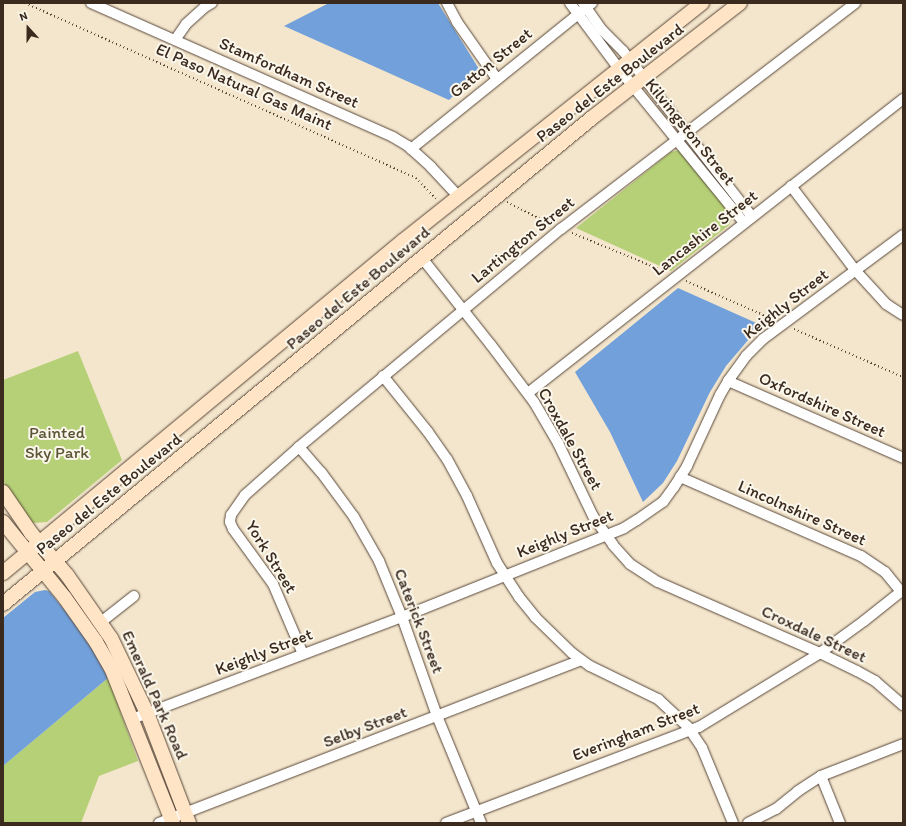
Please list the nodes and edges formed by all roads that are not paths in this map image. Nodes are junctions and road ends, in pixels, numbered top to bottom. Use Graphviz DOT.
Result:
graph roads {
  1 [pos="91,3"];
  2 [pos="212,3"];
  3 [pos="447,3"];
  4 [pos="570,3"];
  5 [pos="702,3"];
  6 [pos="740,3"];
  7 [pos="856,3"];
  8 [pos="587,5"];
  9 [pos="578,14"];
  10 [pos="175,40"];
  11 [pos="624,64"];
  12 [pos="497,79"];
  13 [pos="638,82"];
  14 [pos="903,99"];
  15 [pos="687,133"];
  16 [pos="677,141"];
  17 [pos="411,149"];
  18 [pos="791,186"];
  19 [pos="458,196"];
  20 [pos="748,220"];
  21 [pos="903,235"];
  22 [pos="422,258"];
  23 [pos="856,270"];
  24 [pos="463,309"];
  25 [pos="903,315"];
  26 [pos="383,376"];
  27 [pos="728,381"];
  28 [pos="528,393"];
  29 [pos="299,446"];
  30 [pos="903,458"];
  31 [pos="680,477"];
  32 [pos="3,492"];
  33 [pos="3,522"];
  34 [pos="230,522"];
  35 [pos="606,535"];
  36 [pos="39,543"];
  37 [pos="28,552"];
  38 [pos="54,562"];
  39 [pos="43,570"];
  40 [pos="3,573"];
  41 [pos="505,575"];
  42 [pos="902,591"];
  43 [pos="134,596"];
  44 [pos="3,604"];
  45 [pos="402,617"];
  46 [pos="101,622"];
  47 [pos="820,652"];
  48 [pos="303,654"];
  49 [pos="581,660"];
  50 [pos="903,705"];
  51 [pos="147,713"];
  52 [pos="437,716"];
  53 [pos="132,719"];
  54 [pos="691,731"];
  55 [pos="903,744"];
  56 [pos="822,776"];
  57 [pos="476,811"];
  58 [pos="187,818"];
  59 [pos="168,821"];
  60 [pos="446,823"];
  61 [pos="481,823"];
  62 [pos="733,823"];
  63 [pos="748,823"];
  64 [pos="840,823"];
  1 -- 10 [label="street, Stamfordham Street"];
  2 -- 10 [label="street"];
  3 -- 12 [label="street"];
  4 -- 9 [label="street, Kilvingston Street"];
  5 -- 11 [label="main road, Paseo del Este Boulevard"];
  6 -- 13 [label="main road, Paseo del Este Boulevard"];
  7 -- 15 [label="street, Lartington Street"];
  8 -- 9 [label="street, Gatton Street"];
  8 -- 11 [label="street, Kilvingston Street"];
  9 -- 11 [label="street, Kilvingston Street"];
  9 -- 12 [label="street, Gatton Street"];
  10 -- 17 [label="street, Stamfordham Street"];
  11 -- 13 [label="street, Kilvingston Street"];
  11 -- 13 [label="street, Kilvingston Street"];
  11 -- 19 [label="main road, Paseo del Este Boulevard"];
  12 -- 17 [label="street, Gatton Street"];
  13 -- 15 [label="street, Kilvingston Street"];
  13 -- 16 [label="street, Kilvingston Street"];
  13 -- 22 [label="main road, Paseo del Este Boulevard"];
  14 -- 18 [label="street, Lancashire Street"];
  15 -- 16 [label="street, Lartington Street"];
  15 -- 20 [label="street, Kilvingston Street"];
  16 -- 20 [label="street, Kilvingston Street"];
  16 -- 24 [label="street, Lartington Street"];
  17 -- 19 [label="street, Stamfordham Street"];
  18 -- 20 [label="street, Lancashire Street"];
  18 -- 23 [label="street"];
  19 -- 36 [label="main road, Paseo del Este Boulevard"];
  20 -- 28 [label="street, Lancashire Street"];
  21 -- 23 [label="street, Keighly Street"];
  22 -- 24 [label="street, Croxdale Street"];
  22 -- 38 [label="main road, Paseo del Este Boulevard"];
  23 -- 25 [label="street"];
  23 -- 27 [label="street, Keighly Street"];
  24 -- 26 [label="street, Lartington Street"];
  24 -- 28 [label="street, Croxdale Street"];
  26 -- 29 [label="street, Lartington Street"];
  26 -- 41 [label="street"];
  27 -- 30 [label="street, Oxfordshire Street"];
  27 -- 31 [label="street, Keighly Street"];
  28 -- 35 [label="street, Croxdale Street"];
  29 -- 34 [label="street, Lartington Street"];
  29 -- 45 [label="street, Caterick Street"];
  31 -- 35 [label="street, Keighly Street"];
  31 -- 42 [label="street, Lincolnshire Street"];
  32 -- 36 [label="main road, Emerald Park Road"];
  33 -- 37 [label="main road, Emerald Park Road"];
  34 -- 48 [label="street, York Street"];
  35 -- 41 [label="street, Keighly Street"];
  35 -- 47 [label="street, Croxdale Street"];
  36 -- 37 [label="main road, Paseo del Este Boulevard"];
  36 -- 38 [label="main road, Emerald Park Road"];
  37 -- 39 [label="main road, Emerald Park Road"];
  37 -- 40 [label="main road, Paseo del Este Boulevard"];
  38 -- 39 [label="main road, Paseo del Este Boulevard"];
  38 -- 46 [label="main road, Emerald Park Road"];
  39 -- 44 [label="main road, Paseo del Este Boulevard"];
  39 -- 53 [label="main road, Emerald Park Road"];
  41 -- 45 [label="street, Keighly Street"];
  41 -- 49 [label="street"];
  42 -- 47 [label="street, Everingham Street"];
  43 -- 46 [label="street"];
  45 -- 48 [label="street, Keighly Street"];
  45 -- 52 [label="street, Caterick Street"];
  46 -- 51 [label="main road, Emerald Park Road"];
  47 -- 50 [label="street, Croxdale Street"];
  47 -- 54 [label="street, Everingham Street"];
  48 -- 51 [label="street, Keighly Street"];
  49 -- 52 [label="street, Selby Street"];
  49 -- 54 [label="street"];
  51 -- 53 [label="street, Keighly Street"];
  51 -- 58 [label="main road, Emerald Park Road"];
  52 -- 57 [label="street, Caterick Street"];
  52 -- 58 [label="street, Selby Street"];
  53 -- 59 [label="main road, Emerald Park Road"];
  54 -- 57 [label="street, Everingham Street"];
  54 -- 62 [label="street"];
  55 -- 56 [label="street"];
  56 -- 63 [label="street"];
  56 -- 64 [label="street"];
  57 -- 60 [label="street, Everingham Street"];
  57 -- 61 [label="street, Caterick Street"];
  58 -- 59 [label="street, Selby Street"];
}
